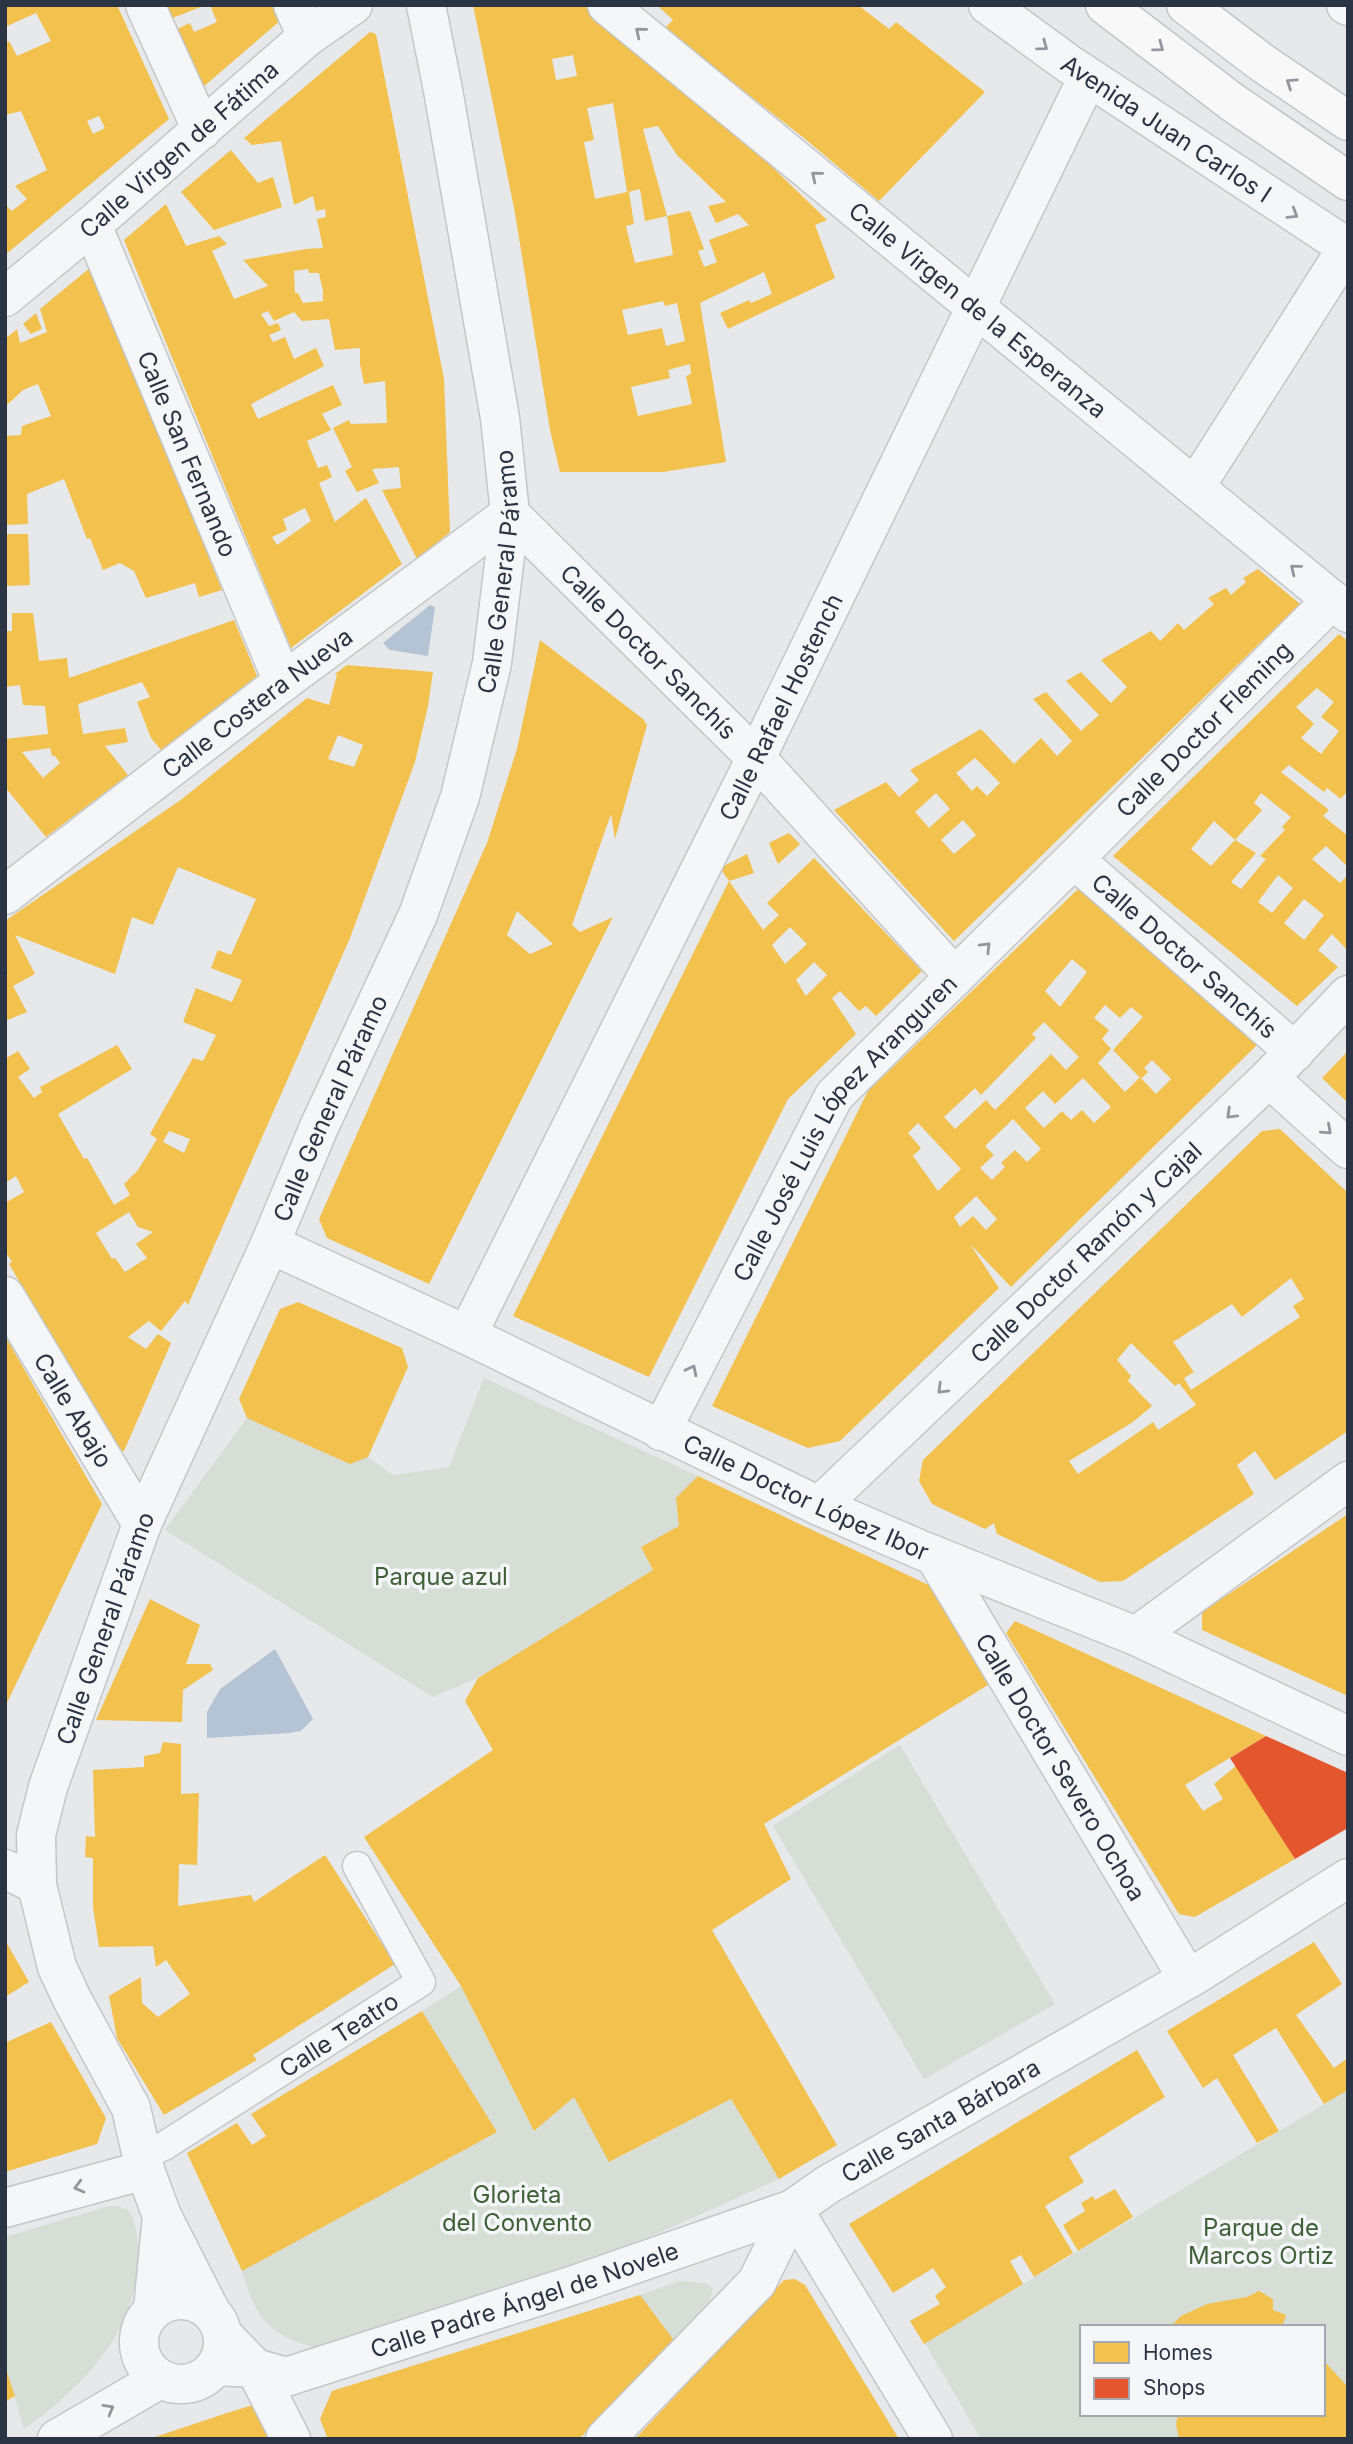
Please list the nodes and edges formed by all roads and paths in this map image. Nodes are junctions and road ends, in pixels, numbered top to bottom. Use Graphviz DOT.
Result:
graph roads {
  1 [pos="145,5"];
  2 [pos="353,5"];
  3 [pos="426,5"];
  4 [pos="607,5"];
  5 [pos="988,5"];
  6 [pos="1105,5"];
  7 [pos="1186,5"];
  8 [pos="300,21"];
  9 [pos="1088,78"];
  10 [pos="1348,121"];
  11 [pos="202,130"];
  12 [pos="1348,181"];
  13 [pos="92,225"];
  14 [pos="1347,248"];
  15 [pos="5,297"];
  16 [pos="975,306"];
  17 [pos="1195,487"];
  18 [pos="510,514"];
  19 [pos="1340,606"];
  20 [pos="283,682"];
  21 [pos="756,758"];
  22 [pos="1074,859"];
  23 [pos="5,895"];
  24 [pos="955,977"];
  25 [pos="1348,995"];
  26 [pos="1282,1065"];
  27 [pos="1348,1149"];
  28 [pos="270,1244"];
  29 [pos="5,1296"];
  30 [pos="467,1335"];
  31 [pos="661,1431"];
  32 [pos="1348,1481"];
  33 [pos="819,1506"];
  34 [pos="142,1524"];
  35 [pos="934,1555"];
  36 [pos="1136,1636"];
  37 [pos="1348,1736"];
  38 [pos="356,1866"];
  39 [pos="21,1877"];
  40 [pos="1348,1878"];
  41 [pos="1188,1979"];
  42 [pos="143,2163"];
  43 [pos="5,2208"];
  44 [pos="793,2209"];
  45 [pos="162,2216"];
  46 [pos="153,2309"];
  47 [pos="217,2337"];
  48 [pos="255,2368"];
  49 [pos="160,2379"];
  50 [pos="57,2439"];
  51 [pos="291,2439"];
  52 [pos="605,2439"];
  53 [pos="933,2439"];
  1 -- 11 [label="street"];
  2 -- 8 [label="street, Calle Virgen de Fátima"];
  3 -- 18 [label="street, Calle General Páramo"];
  16 -- 4 [label="street, Calle Virgen de la Esperanza, one-way"];
  5 -- 9 [label="street, Avenida Juan Carlos I, one-way"];
  6 -- 12 [label="main road, one-way"];
  10 -- 7 [label="main road, one-way"];
  8 -- 11 [label="street, Calle Virgen de Fátima"];
  9 -- 14 [label="street, Avenida Juan Carlos I, one-way"];
  9 -- 16 [label="street, Calle Rafael Hostench"];
  11 -- 13 [label="street, Calle Virgen de Fátima"];
  13 -- 15 [label="street, Calle Virgen de Fátima"];
  13 -- 20 [label="street, Calle San Fernando"];
  14 -- 17 [label="street"];
  16 -- 17 [label="street, Calle Virgen de la Esperanza"];
  16 -- 21 [label="street, Calle Rafael Hostench"];
  19 -- 17 [label="street, Calle Virgen de la Esperanza, one-way"];
  18 -- 20 [label="street, Calle Costera Nueva"];
  18 -- 21 [label="street, Calle Doctor Sanchís"];
  18 -- 28 [label="street, Calle General Páramo"];
  19 -- 22 [label="street, Calle Doctor Fleming"];
  20 -- 23 [label="street, Calle Costera Nueva"];
  21 -- 24 [label="street, Calle Doctor Sanchís"];
  21 -- 30 [label="street, Calle Rafael Hostench"];
  24 -- 22 [label="street, Calle José Luis López Aranguren, one-way"];
  22 -- 26 [label="street, Calle Doctor Sanchís"];
  31 -- 24 [label="street, Calle José Luis López Aranguren, one-way"];
  25 -- 26 [label="street, Calle Doctor Ramón y Cajal"];
  26 -- 27 [label="street, Calle Doctor Sanchís, one-way"];
  26 -- 33 [label="street, Calle Doctor Ramón y Cajal, one-way"];
  28 -- 30 [label="street, Calle Doctor López Ibor"];
  28 -- 34 [label="street, Calle General Páramo"];
  29 -- 34 [label="street, Calle Abajo"];
  30 -- 31 [label="street, Calle Doctor López Ibor"];
  31 -- 33 [label="street, Calle Doctor López Ibor"];
  32 -- 36 [label="street"];
  33 -- 35 [label="street, Calle Doctor López Ibor"];
  34 -- 39 [label="street, Calle General Páramo"];
  35 -- 36 [label="street, Calle Doctor López Ibor"];
  35 -- 41 [label="street, Calle Doctor Severo Ochoa"];
  36 -- 37 [label="street, Calle Doctor López Ibor"];
  38 -- 42 [label="street, Calle Teatro"];
  39 -- 42 [label="street, Calle General Páramo"];
  40 -- 41 [label="street, Calle Santa Bárbara"];
  41 -- 44 [label="street, Calle Santa Bárbara"];
  42 -- 43 [label="street, one-way"];
  42 -- 45 [label="street, Calle General Páramo"];
  44 -- 48 [label="street, Calle Padre Ángel de Novele"];
  44 -- 52 [label="street"];
  44 -- 53 [label="street"];
  45 -- 46 [label="street"];
  45 -- 47 [label="street, Calle General Páramo"];
  46 -- 47 [label="street"];
  46 -- 49 [label="street"];
  47 -- 48 [label="street, Calle Padre Ángel de Novele"];
  47 -- 49 [label="street"];
  48 -- 51 [label="street"];
  50 -- 49 [label="street, one-way"];
}
